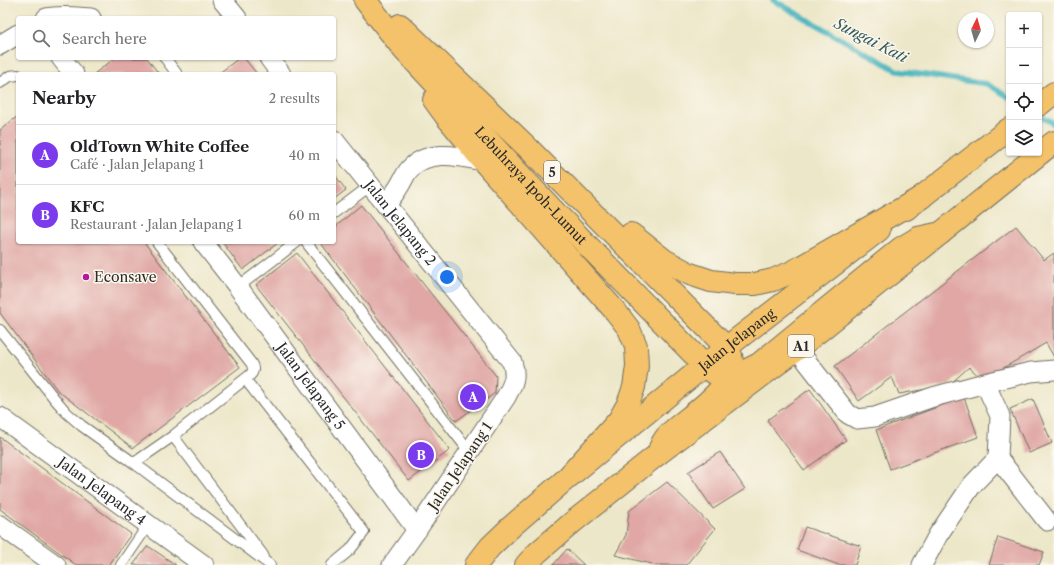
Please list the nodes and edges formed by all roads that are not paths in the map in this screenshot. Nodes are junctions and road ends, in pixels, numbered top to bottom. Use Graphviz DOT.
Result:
graph roads {
  1 [pos="222,0"];
  2 [pos="365,0"];
  3 [pos="375,0"];
  4 [pos="55,16"];
  5 [pos="68,16"];
  6 [pos="234,16"];
  7 [pos="16,35"];
  8 [pos="0,45"];
  9 [pos="404,50"];
  10 [pos="63,60"];
  11 [pos="166,60"];
  12 [pos="271,60"];
  13 [pos="72,72"];
  14 [pos="176,72"];
  15 [pos="280,72"];
  16 [pos="16,75"];
  17 [pos="0,83"];
  18 [pos="1054,93"];
  19 [pos="1042,103"];
  20 [pos="1006,131"];
  21 [pos="336,142"];
  22 [pos="1054,142"];
  23 [pos="526,146"];
  24 [pos="483,161"];
  25 [pos="371,185"];
  26 [pos="922,197"];
  27 [pos="386,205"];
  28 [pos="336,212"];
  29 [pos="941,234"];
  30 [pos="159,244"];
  31 [pos="205,244"];
  32 [pos="294,244"];
  33 [pos="308,244"];
  34 [pos="238,287"];
  35 [pos="0,330"];
  36 [pos="727,347"];
  37 [pos="797,349"];
  38 [pos="512,362"];
  39 [pos="704,366"];
  40 [pos="1054,370"];
  41 [pos="730,373"];
  42 [pos="245,379"];
  43 [pos="985,383"];
  44 [pos="0,417"];
  45 [pos="173,436"];
  46 [pos="469,451"];
  47 [pos="658,454"];
  48 [pos="998,458"];
  49 [pos="134,464"];
  50 [pos="566,479"];
  51 [pos="1047,521"];
  52 [pos="0,525"];
  53 [pos="148,525"];
  54 [pos="417,530"];
  55 [pos="56,565"];
  56 [pos="120,565"];
  57 [pos="204,565"];
  58 [pos="270,565"];
  59 [pos="332,565"];
  60 [pos="392,565"];
  61 [pos="476,565"];
  62 [pos="526,565"];
  63 [pos="922,565"];
  1 -- 6 [label="street"];
  2 -- 9 [label="main road, Lebuhraya Ipoh-Lumut / 5"];
  3 -- 23 [label="main road, Lebuhraya Ipoh-Lumut / 5"];
  4 -- 5 [label="street"];
  7 -- 8 [label="street"];
  9 -- 24 [label="main road"];
  9 -- 39 [label="main road, Lebuhraya Ipoh-Lumut / 5"];
  10 -- 13 [label="street"];
  11 -- 14 [label="lane"];
  12 -- 15 [label="street"];
  16 -- 17 [label="lane"];
  18 -- 19 [label="main road"];
  20 -- 26 [label="main road, Jalan Jelapang"];
  21 -- 25 [label="street, Jalan Jelapang 2"];
  22 -- 29 [label="main road, A1"];
  23 -- 26 [label="main road"];
  23 -- 36 [label="main road, Lebuhraya Ipoh-Lumut / 5"];
  24 -- 27 [label="street"];
  24 -- 50 [label="main road"];
  25 -- 27 [label="street, Jalan Jelapang 2"];
  25 -- 28 [label="lane"];
  26 -- 36 [label="main road, Jalan Jelapang"];
  27 -- 38 [label="street, Jalan Jelapang 2"];
  29 -- 37 [label="main road, A1"];
  29 -- 41 [label="main road"];
  30 -- 42 [label="lane"];
  31 -- 34 [label="street, Jalan Jelapang 5"];
  32 -- 34 [label="lane"];
  33 -- 46 [label="lane"];
  34 -- 54 [label="street, Jalan Jelapang 5"];
  35 -- 49 [label="lane"];
  36 -- 39 [label="main road, Jalan Jelapang"];
  36 -- 41 [label="main road"];
  37 -- 43 [label="street"];
  37 -- 47 [label="main road, A1"];
  38 -- 46 [label="street, Jalan Jelapang 1"];
  39 -- 41 [label="main road, 5"];
  39 -- 50 [label="main road, Jalan Jelapang"];
  40 -- 43 [label="street"];
  41 -- 47 [label="main road"];
  42 -- 45 [label="lane"];
  42 -- 59 [label="lane"];
  43 -- 48 [label="street"];
  44 -- 53 [label="street, Jalan Jelapang 4"];
  45 -- 49 [label="lane"];
  45 -- 58 [label="lane"];
  46 -- 54 [label="street, Jalan Jelapang 1"];
  47 -- 62 [label="main road, A1"];
  48 -- 51 [label="street"];
  48 -- 63 [label="street"];
  49 -- 58 [label="lane"];
  50 -- 61 [label="main road, Jalan Jelapang"];
  52 -- 55 [label="street"];
  53 -- 56 [label="lane"];
  53 -- 57 [label="street, Jalan Jelapang 4"];
  54 -- 60 [label="street, Jalan Jelapang 1"];
}
